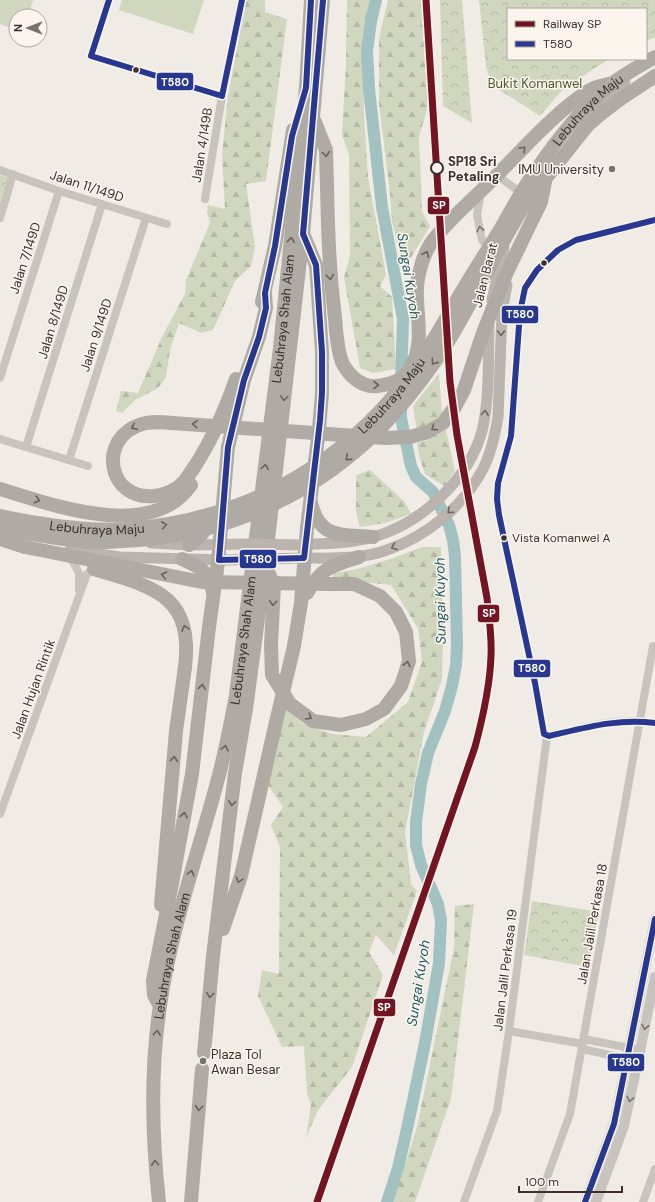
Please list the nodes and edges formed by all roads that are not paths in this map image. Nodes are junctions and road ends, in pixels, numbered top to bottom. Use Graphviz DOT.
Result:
graph roads {
  1 [pos="109,0"];
  2 [pos="242,0"];
  3 [pos="311,0"];
  4 [pos="323,0"];
  5 [pos="655,58"];
  6 [pos="655,74"];
  7 [pos="613,83"];
  8 [pos="306,88"];
  9 [pos="222,96"];
  10 [pos="314,117"];
  11 [pos="0,170"];
  12 [pos="13,174"];
  13 [pos="546,178"];
  14 [pos="59,191"];
  15 [pos="205,199"];
  16 [pos="533,202"];
  17 [pos="102,204"];
  18 [pos="0,218"];
  19 [pos="146,218"];
  20 [pos="655,220"];
  21 [pos="167,224"];
  22 [pos="303,234"];
  23 [pos="500,262"];
  24 [pos="511,267"];
  25 [pos="265,293"];
  26 [pos="0,378"];
  27 [pos="0,439"];
  28 [pos="209,442"];
  29 [pos="26,447"];
  30 [pos="69,460"];
  31 [pos="88,466"];
  32 [pos="0,489"];
  33 [pos="224,496"];
  34 [pos="310,499"];
  35 [pos="0,516"];
  36 [pos="0,528"];
  37 [pos="0,532"];
  38 [pos="373,537"];
  39 [pos="0,539"];
  40 [pos="223,544"];
  41 [pos="303,544"];
  42 [pos="189,545"];
  43 [pos="25,547"];
  44 [pos="65,549"];
  45 [pos="120,556"];
  46 [pos="359,556"];
  47 [pos="302,558"];
  48 [pos="182,559"];
  49 [pos="222,560"];
  50 [pos="265,566"];
  51 [pos="80,595"];
  52 [pos="214,595"];
  53 [pos="301,602"];
  54 [pos="653,646"];
  55 [pos="640,720"];
  56 [pos="655,723"];
  57 [pos="548,736"];
  58 [pos="0,814"];
  59 [pos="655,919"];
  60 [pos="164,922"];
  61 [pos="214,956"];
  62 [pos="655,977"];
  63 [pos="160,1006"];
  64 [pos="509,1031"];
  65 [pos="583,1044"];
  66 [pos="629,1048"];
  67 [pos="640,1050"];
  68 [pos="204,1053"];
  69 [pos="627,1059"];
  70 [pos="638,1061"];
  71 [pos="202,1069"];
  72 [pos="655,1169"];
  73 [pos="159,1202"];
  74 [pos="192,1202"];
  75 [pos="464,1202"];
  76 [pos="538,1202"];
  77 [pos="585,1202"];
  78 [pos="596,1202"];
  79 [pos="643,1202"];
  1 -- 9 [label="street"];
  2 -- 9 [label="street, Jalan 4/149B"];
  3 -- 8 [label="highway, Lebuhraya Shah Alam"];
  4 -- 10 [label="highway, Lebuhraya Shah Alam"];
  5 -- 7 [label="highway, Lebuhraya Maju"];
  5 -- 16 [label="main road, Jalan Barat"];
  6 -- 13 [label="highway, Lebuhraya Maju, bridge"];
  6 -- 16 [label="main road, Jalan Barat"];
  10 -- 7 [label="highway, one-way, bridge"];
  35 -- 7 [label="highway, Lebuhraya Maju, one-way, bridge"];
  8 -- 25 [label="highway"];
  63 -- 8 [label="highway, Lebuhraya Shah Alam, one-way"];
  9 -- 15 [label="street, Jalan 4/149B"];
  10 -- 22 [label="highway, Lebuhraya Shah Alam"];
  11 -- 12 [label="street, Jalan 11/149D"];
  12 -- 14 [label="street, Jalan 11/149D"];
  12 -- 18 [label="street"];
  13 -- 28 [label="highway, one-way, bridge"];
  13 -- 36 [label="highway, Lebuhraya Maju, one-way, bridge"];
  14 -- 17 [label="street, Jalan 11/149D"];
  14 -- 26 [label="street, Jalan 7/149D"];
  16 -- 23 [label="main road, Jalan Barat"];
  23 -- 16 [label="street, one-way"];
  16 -- 24 [label="main road, Jalan Barat"];
  17 -- 19 [label="street, Jalan 11/149D"];
  17 -- 29 [label="street, Jalan 8/149D"];
  19 -- 21 [label="street, Jalan 11/149D"];
  19 -- 30 [label="street, Jalan 9/149D"];
  20 -- 57 [label="street, Jalan Jalil Perkasa 19"];
  22 -- 34 [label="highway"];
  22 -- 50 [label="highway, Lebuhraya Shah Alam, one-way"];
  23 -- 24 [label="street"];
  38 -- 23 [label="main road, Jalan Barat, one-way"];
  24 -- 46 [label="main road, Jalan Barat, one-way"];
  25 -- 28 [label="highway"];
  25 -- 33 [label="highway"];
  27 -- 29 [label="street"];
  32 -- 28 [label="highway, one-way"];
  29 -- 30 [label="street"];
  30 -- 31 [label="street"];
  33 -- 40 [label="highway"];
  33 -- 42 [label="highway"];
  34 -- 38 [label="highway"];
  34 -- 41 [label="highway"];
  35 -- 42 [label="main road, Jalan Barat"];
  37 -- 44 [label="main road, Jalan Barat"];
  38 -- 41 [label="main road, Jalan Barat"];
  39 -- 43 [label="highway"];
  40 -- 41 [label="main road, Jalan Barat, bridge"];
  40 -- 42 [label="main road, Jalan Barat"];
  40 -- 49 [label="highway"];
  41 -- 47 [label="highway"];
  50 -- 43 [label="highway, one-way, bridge"];
  60 -- 43 [label="highway, one-way, bridge"];
  44 -- 45 [label="main road, Jalan Barat"];
  44 -- 51 [label="street, Jalan Hujan Rintik"];
  45 -- 48 [label="main road, Jalan Barat"];
  45 -- 51 [label="street, Jalan Hujan Rintik"];
  46 -- 47 [label="main road, Jalan Barat"];
  46 -- 53 [label="highway"];
  47 -- 49 [label="main road, Jalan Barat, bridge"];
  47 -- 53 [label="highway"];
  48 -- 49 [label="main road, Jalan Barat"];
  48 -- 52 [label="highway"];
  49 -- 52 [label="highway"];
  50 -- 61 [label="highway, Lebuhraya Shah Alam, one-way"];
  51 -- 58 [label="street, Jalan Hujan Rintik"];
  60 -- 52 [label="highway, one-way"];
  53 -- 61 [label="highway, one-way, bridge"];
  54 -- 55 [label="street, Jalan Jalil Perkasa 18"];
  55 -- 56 [label="street"];
  55 -- 57 [label="street"];
  55 -- 65 [label="street, Jalan Jalil Perkasa 18"];
  57 -- 64 [label="street, Jalan Jalil Perkasa 19"];
  59 -- 66 [label="street"];
  60 -- 63 [label="highway"];
  61 -- 68 [label="highway, Lebuhraya Shah Alam, one-way"];
  62 -- 67 [label="street, one-way"];
  73 -- 63 [label="highway, Lebuhraya Shah Alam, one-way"];
  64 -- 65 [label="street"];
  64 -- 75 [label="street, Jalan Jalil Perkasa 19"];
  65 -- 66 [label="street"];
  65 -- 69 [label="street"];
  65 -- 76 [label="street, Jalan Jalil Perkasa 18"];
  66 -- 67 [label="street"];
  66 -- 69 [label="street"];
  67 -- 70 [label="street"];
  69 -- 70 [label="street"];
  69 -- 77 [label="street"];
  70 -- 78 [label="street, one-way"];
  71 -- 74 [label="highway, one-way"];
  72 -- 79 [label="street"];
}
